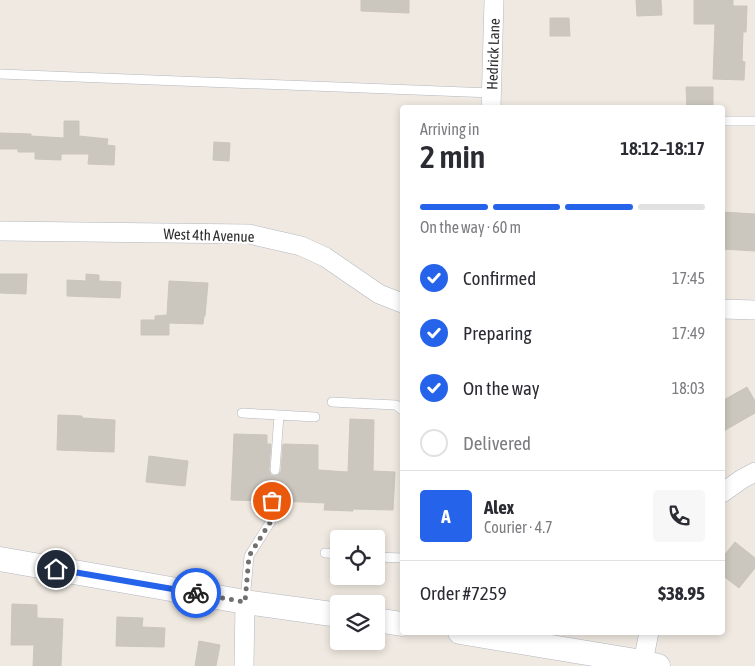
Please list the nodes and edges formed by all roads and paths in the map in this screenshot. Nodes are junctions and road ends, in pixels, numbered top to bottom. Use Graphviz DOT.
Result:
graph roads {
  1 [pos="494,0"];
  2 [pos="0,74"];
  3 [pos="491,100"];
  4 [pos="725,121"];
  5 [pos="755,121"];
  6 [pos="0,231"];
  7 [pos="400,302"];
  8 [pos="725,309"];
  9 [pos="755,310"];
  10 [pos="332,402"];
  11 [pos="400,408"];
  12 [pos="242,413"];
  13 [pos="279,415"];
  14 [pos="315,417"];
  15 [pos="275,470"];
  16 [pos="755,472"];
  17 [pos="725,490"];
  18 [pos="272,501"];
  19 [pos="324,553"];
  20 [pos="330,553"];
  21 [pos="385,557"];
  22 [pos="400,558"];
  23 [pos="0,559"];
  24 [pos="245,602"];
  25 [pos="330,614"];
  26 [pos="385,621"];
  27 [pos="400,624"];
  28 [pos="478,635"];
  29 [pos="649,635"];
  30 [pos="651,664"];
  31 [pos="244,666"];
  1 -- 3 [label="street, Hedrick Lane"];
  2 -- 3 [label="lane"];
  4 -- 5 [label="lane"];
  6 -- 7 [label="street, West 4th Avenue"];
  8 -- 9 [label="street"];
  10 -- 11 [label="lane"];
  12 -- 13 [label="lane"];
  13 -- 14 [label="lane"];
  13 -- 15 [label="lane"];
  16 -- 17 [label="street"];
  18 -- 24 [label="lane"];
  19 -- 20 [label="lane"];
  21 -- 22 [label="lane"];
  23 -- 24 [label="street"];
  24 -- 25 [label="street"];
  24 -- 31 [label="street"];
  26 -- 27 [label="street"];
  28 -- 30 [label="street"];
  29 -- 30 [label="street"];
}
